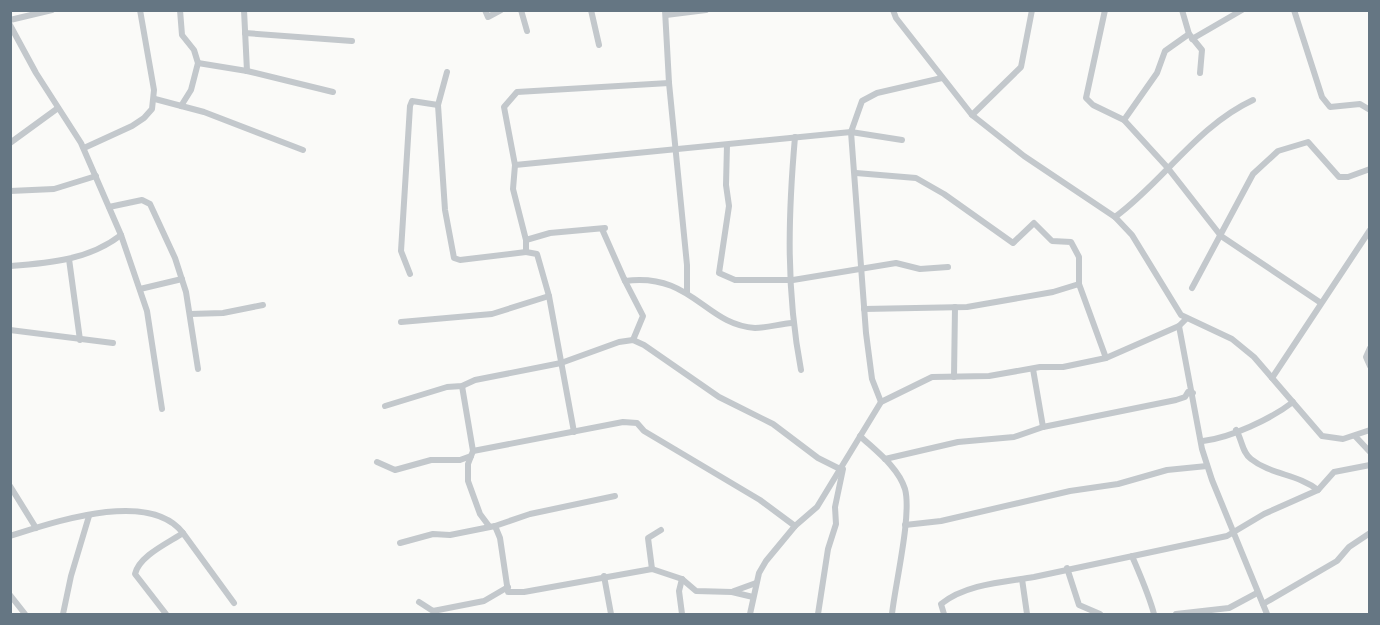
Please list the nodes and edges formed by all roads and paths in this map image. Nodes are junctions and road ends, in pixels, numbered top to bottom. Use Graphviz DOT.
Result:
graph roads {
  1 [pos="52,10"];
  2 [pos="140,10"];
  3 [pos="180,10"];
  4 [pos="244,10"];
  5 [pos="485,10"];
  6 [pos="501,10"];
  7 [pos="521,10"];
  8 [pos="591,10"];
  9 [pos="706,10"];
  10 [pos="893,10"];
  11 [pos="1032,10"];
  12 [pos="1105,10"];
  13 [pos="1182,10"];
  14 [pos="1242,10"];
  15 [pos="1294,10"];
  16 [pos="665,13"];
  17 [pos="10,22"];
  18 [pos="527,31"];
  19 [pos="245,33"];
  20 [pos="1191,37"];
  21 [pos="352,41"];
  22 [pos="599,45"];
  23 [pos="198,63"];
  24 [pos="247,71"];
  25 [pos="447,72"];
  26 [pos="1200,73"];
  27 [pos="942,78"];
  28 [pos="669,83"];
  29 [pos="333,92"];
  30 [pos="155,99"];
  31 [pos="1252,100"];
  32 [pos="438,105"];
  33 [pos="181,106"];
  34 [pos="58,108"];
  35 [pos="1370,110"];
  36 [pos="972,115"];
  37 [pos="1124,120"];
  38 [pos="851,132"];
  39 [pos="795,137"];
  40 [pos="902,140"];
  41 [pos="11,143"];
  42 [pos="727,145"];
  43 [pos="84,148"];
  44 [pos="303,150"];
  45 [pos="677,150"];
  46 [pos="515,165"];
  47 [pos="1167,167"];
  48 [pos="1370,169"];
  49 [pos="856,173"];
  50 [pos="96,176"];
  51 [pos="10,191"];
  52 [pos="109,207"];
  53 [pos="1115,218"];
  54 [pos="1370,230"];
  55 [pos="121,235"];
  56 [pos="1221,236"];
  57 [pos="526,240"];
  58 [pos="526,252"];
  59 [pos="69,259"];
  60 [pos="10,266"];
  61 [pos="948,267"];
  62 [pos="860,270"];
  63 [pos="410,274"];
  64 [pos="182,279"];
  65 [pos="793,280"];
  66 [pos="625,281"];
  67 [pos="1079,284"];
  68 [pos="1192,288"];
  69 [pos="140,289"];
  70 [pos="687,292"];
  71 [pos="549,296"];
  72 [pos="1321,303"];
  73 [pos="263,305"];
  74 [pos="955,307"];
  75 [pos="864,309"];
  76 [pos="190,314"];
  77 [pos="1186,319"];
  78 [pos="401,322"];
  79 [pos="792,322"];
  80 [pos="1179,326"];
  81 [pos="10,330"];
  82 [pos="80,340"];
  83 [pos="633,340"];
  84 [pos="113,343"];
  85 [pos="1370,348"];
  86 [pos="1106,358"];
  87 [pos="561,363"];
  88 [pos="1370,366"];
  89 [pos="198,369"];
  90 [pos="1033,369"];
  91 [pos="801,370"];
  92 [pos="954,377"];
  93 [pos="1272,378"];
  94 [pos="462,386"];
  95 [pos="1193,393"];
  96 [pos="881,402"];
  97 [pos="1293,402"];
  98 [pos="385,406"];
  99 [pos="162,409"];
  100 [pos="1043,427"];
  101 [pos="1236,430"];
  102 [pos="1370,430"];
  103 [pos="574,432"];
  104 [pos="860,436"];
  105 [pos="1355,436"];
  106 [pos="1203,441"];
  107 [pos="1370,452"];
  108 [pos="472,453"];
  109 [pos="885,459"];
  110 [pos="460,460"];
  111 [pos="377,462"];
  112 [pos="468,464"];
  113 [pos="1207,465"];
  114 [pos="1370,465"];
  115 [pos="841,469"];
  116 [pos="10,486"];
  117 [pos="1318,490"];
  118 [pos="615,496"];
  119 [pos="89,516"];
  120 [pos="904,525"];
  121 [pos="492,526"];
  122 [pos="795,526"];
  123 [pos="36,528"];
  124 [pos="661,530"];
  125 [pos="183,533"];
  126 [pos="1370,533"];
  127 [pos="1232,534"];
  128 [pos="10,536"];
  129 [pos="400,543"];
  130 [pos="1132,556"];
  131 [pos="1067,568"];
  132 [pos="652,569"];
  133 [pos="604,576"];
  134 [pos="682,579"];
  135 [pos="1022,579"];
  136 [pos="756,584"];
  137 [pos="508,587"];
  138 [pos="732,592"];
  139 [pos="1257,593"];
  140 [pos="10,595"];
  141 [pos="753,597"];
  142 [pos="419,602"];
  143 [pos="234,603"];
  144 [pos="1263,604"];
  145 [pos="1154,614"];
  146 [pos="25,615"];
  147 [pos="63,615"];
  148 [pos="166,615"];
  149 [pos="611,615"];
  150 [pos="682,615"];
  151 [pos="750,615"];
  152 [pos="818,615"];
  153 [pos="892,615"];
  154 [pos="944,615"];
  155 [pos="1027,615"];
  156 [pos="1100,615"];
  157 [pos="1159,615"];
  158 [pos="1176,615"];
  159 [pos="1268,615"];
  1 -- 17 [label="street"];
  2 -- 30 [label="street"];
  3 -- 23 [label="street"];
  4 -- 19 [label="street"];
  5 -- 6 [label="street"];
  7 -- 18 [label="street"];
  8 -- 22 [label="street"];
  9 -- 16 [label="street"];
  10 -- 27 [label="street"];
  11 -- 36 [label="street"];
  12 -- 37 [label="street"];
  13 -- 20 [label="street"];
  14 -- 20 [label="street"];
  15 -- 35 [label="street"];
  16 -- 28 [label="street"];
  17 -- 34 [label="street"];
  19 -- 21 [label="street"];
  19 -- 24 [label="street"];
  20 -- 26 [label="street"];
  20 -- 37 [label="street"];
  23 -- 24 [label="street"];
  23 -- 33 [label="street"];
  24 -- 29 [label="street"];
  25 -- 32 [label="street"];
  27 -- 36 [label="street"];
  27 -- 38 [label="street"];
  28 -- 45 [label="street"];
  28 -- 46 [label="street"];
  30 -- 33 [label="street"];
  30 -- 43 [label="street"];
  31 -- 47 [label="street"];
  32 -- 58 [label="street"];
  32 -- 63 [label="street"];
  33 -- 44 [label="street"];
  34 -- 41 [label="street"];
  34 -- 43 [label="street"];
  36 -- 53 [label="street"];
  37 -- 47 [label="street"];
  38 -- 39 [label="street"];
  38 -- 40 [label="street"];
  38 -- 49 [label="street"];
  39 -- 42 [label="street"];
  39 -- 65 [label="street"];
  42 -- 45 [label="street"];
  42 -- 65 [label="street"];
  43 -- 50 [label="street"];
  45 -- 46 [label="street"];
  45 -- 70 [label="street"];
  46 -- 57 [label="street"];
  47 -- 53 [label="street"];
  47 -- 56 [label="street"];
  48 -- 56 [label="street"];
  49 -- 62 [label="street"];
  49 -- 67 [label="street"];
  50 -- 51 [label="street"];
  50 -- 52 [label="street"];
  52 -- 55 [label="street"];
  52 -- 64 [label="street"];
  53 -- 77 [label="street"];
  54 -- 72 [label="street"];
  55 -- 59 [label="street"];
  55 -- 69 [label="street"];
  56 -- 68 [label="street"];
  56 -- 72 [label="street"];
  57 -- 58 [label="street"];
  57 -- 66 [label="street"];
  58 -- 71 [label="street"];
  59 -- 60 [label="street"];
  59 -- 82 [label="street"];
  61 -- 62 [label="street"];
  62 -- 65 [label="street"];
  62 -- 75 [label="street"];
  64 -- 69 [label="street"];
  64 -- 76 [label="street"];
  65 -- 79 [label="street"];
  66 -- 70 [label="street"];
  66 -- 83 [label="street"];
  67 -- 74 [label="street"];
  67 -- 86 [label="street"];
  69 -- 99 [label="street"];
  70 -- 79 [label="street"];
  71 -- 78 [label="street"];
  71 -- 87 [label="street"];
  72 -- 93 [label="street"];
  73 -- 76 [label="street"];
  74 -- 75 [label="street"];
  74 -- 92 [label="street"];
  75 -- 96 [label="street"];
  76 -- 89 [label="street"];
  77 -- 80 [label="street"];
  77 -- 93 [label="street"];
  79 -- 91 [label="street"];
  80 -- 86 [label="street"];
  80 -- 95 [label="street"];
  81 -- 82 [label="street"];
  82 -- 84 [label="street"];
  83 -- 87 [label="street"];
  83 -- 115 [label="street"];
  85 -- 88 [label="street"];
  86 -- 90 [label="street"];
  87 -- 94 [label="street"];
  87 -- 103 [label="street"];
  90 -- 92 [label="street"];
  90 -- 100 [label="street"];
  92 -- 96 [label="street"];
  93 -- 97 [label="street"];
  94 -- 98 [label="street"];
  94 -- 108 [label="street"];
  95 -- 100 [label="street"];
  95 -- 106 [label="street"];
  96 -- 104 [label="street"];
  97 -- 101 [label="street"];
  97 -- 105 [label="street"];
  100 -- 109 [label="street"];
  101 -- 106 [label="street"];
  101 -- 117 [label="street"];
  102 -- 105 [label="street"];
  103 -- 108 [label="street"];
  103 -- 122 [label="street"];
  104 -- 109 [label="street"];
  104 -- 115 [label="street"];
  105 -- 107 [label="street"];
  106 -- 113 [label="street"];
  108 -- 110 [label="street"];
  108 -- 112 [label="street"];
  109 -- 120 [label="street"];
  110 -- 111 [label="street"];
  110 -- 112 [label="street"];
  112 -- 121 [label="street"];
  113 -- 120 [label="street"];
  113 -- 127 [label="street"];
  114 -- 117 [label="street"];
  115 -- 122 [label="street"];
  115 -- 152 [label="street"];
  116 -- 123 [label="street"];
  117 -- 127 [label="street"];
  118 -- 121 [label="street"];
  119 -- 123 [label="street"];
  119 -- 125 [label="street"];
  119 -- 147 [label="street"];
  120 -- 153 [label="street"];
  121 -- 129 [label="street"];
  121 -- 137 [label="street"];
  122 -- 136 [label="street"];
  123 -- 128 [label="street"];
  124 -- 132 [label="street"];
  125 -- 143 [label="street"];
  125 -- 148 [label="street"];
  126 -- 144 [label="street"];
  127 -- 130 [label="street"];
  127 -- 139 [label="street"];
  130 -- 131 [label="street"];
  130 -- 145 [label="street"];
  131 -- 135 [label="street"];
  131 -- 156 [label="street"];
  132 -- 133 [label="street"];
  132 -- 134 [label="street"];
  133 -- 137 [label="street"];
  133 -- 149 [label="street"];
  134 -- 138 [label="street"];
  134 -- 150 [label="street"];
  135 -- 154 [label="street"];
  135 -- 155 [label="street"];
  136 -- 138 [label="street"];
  136 -- 141 [label="street"];
  137 -- 142 [label="street"];
  138 -- 141 [label="street"];
  139 -- 144 [label="street"];
  139 -- 158 [label="street"];
  140 -- 146 [label="street"];
  141 -- 151 [label="street"];
  144 -- 159 [label="street"];
  145 -- 157 [label="street"];
}
